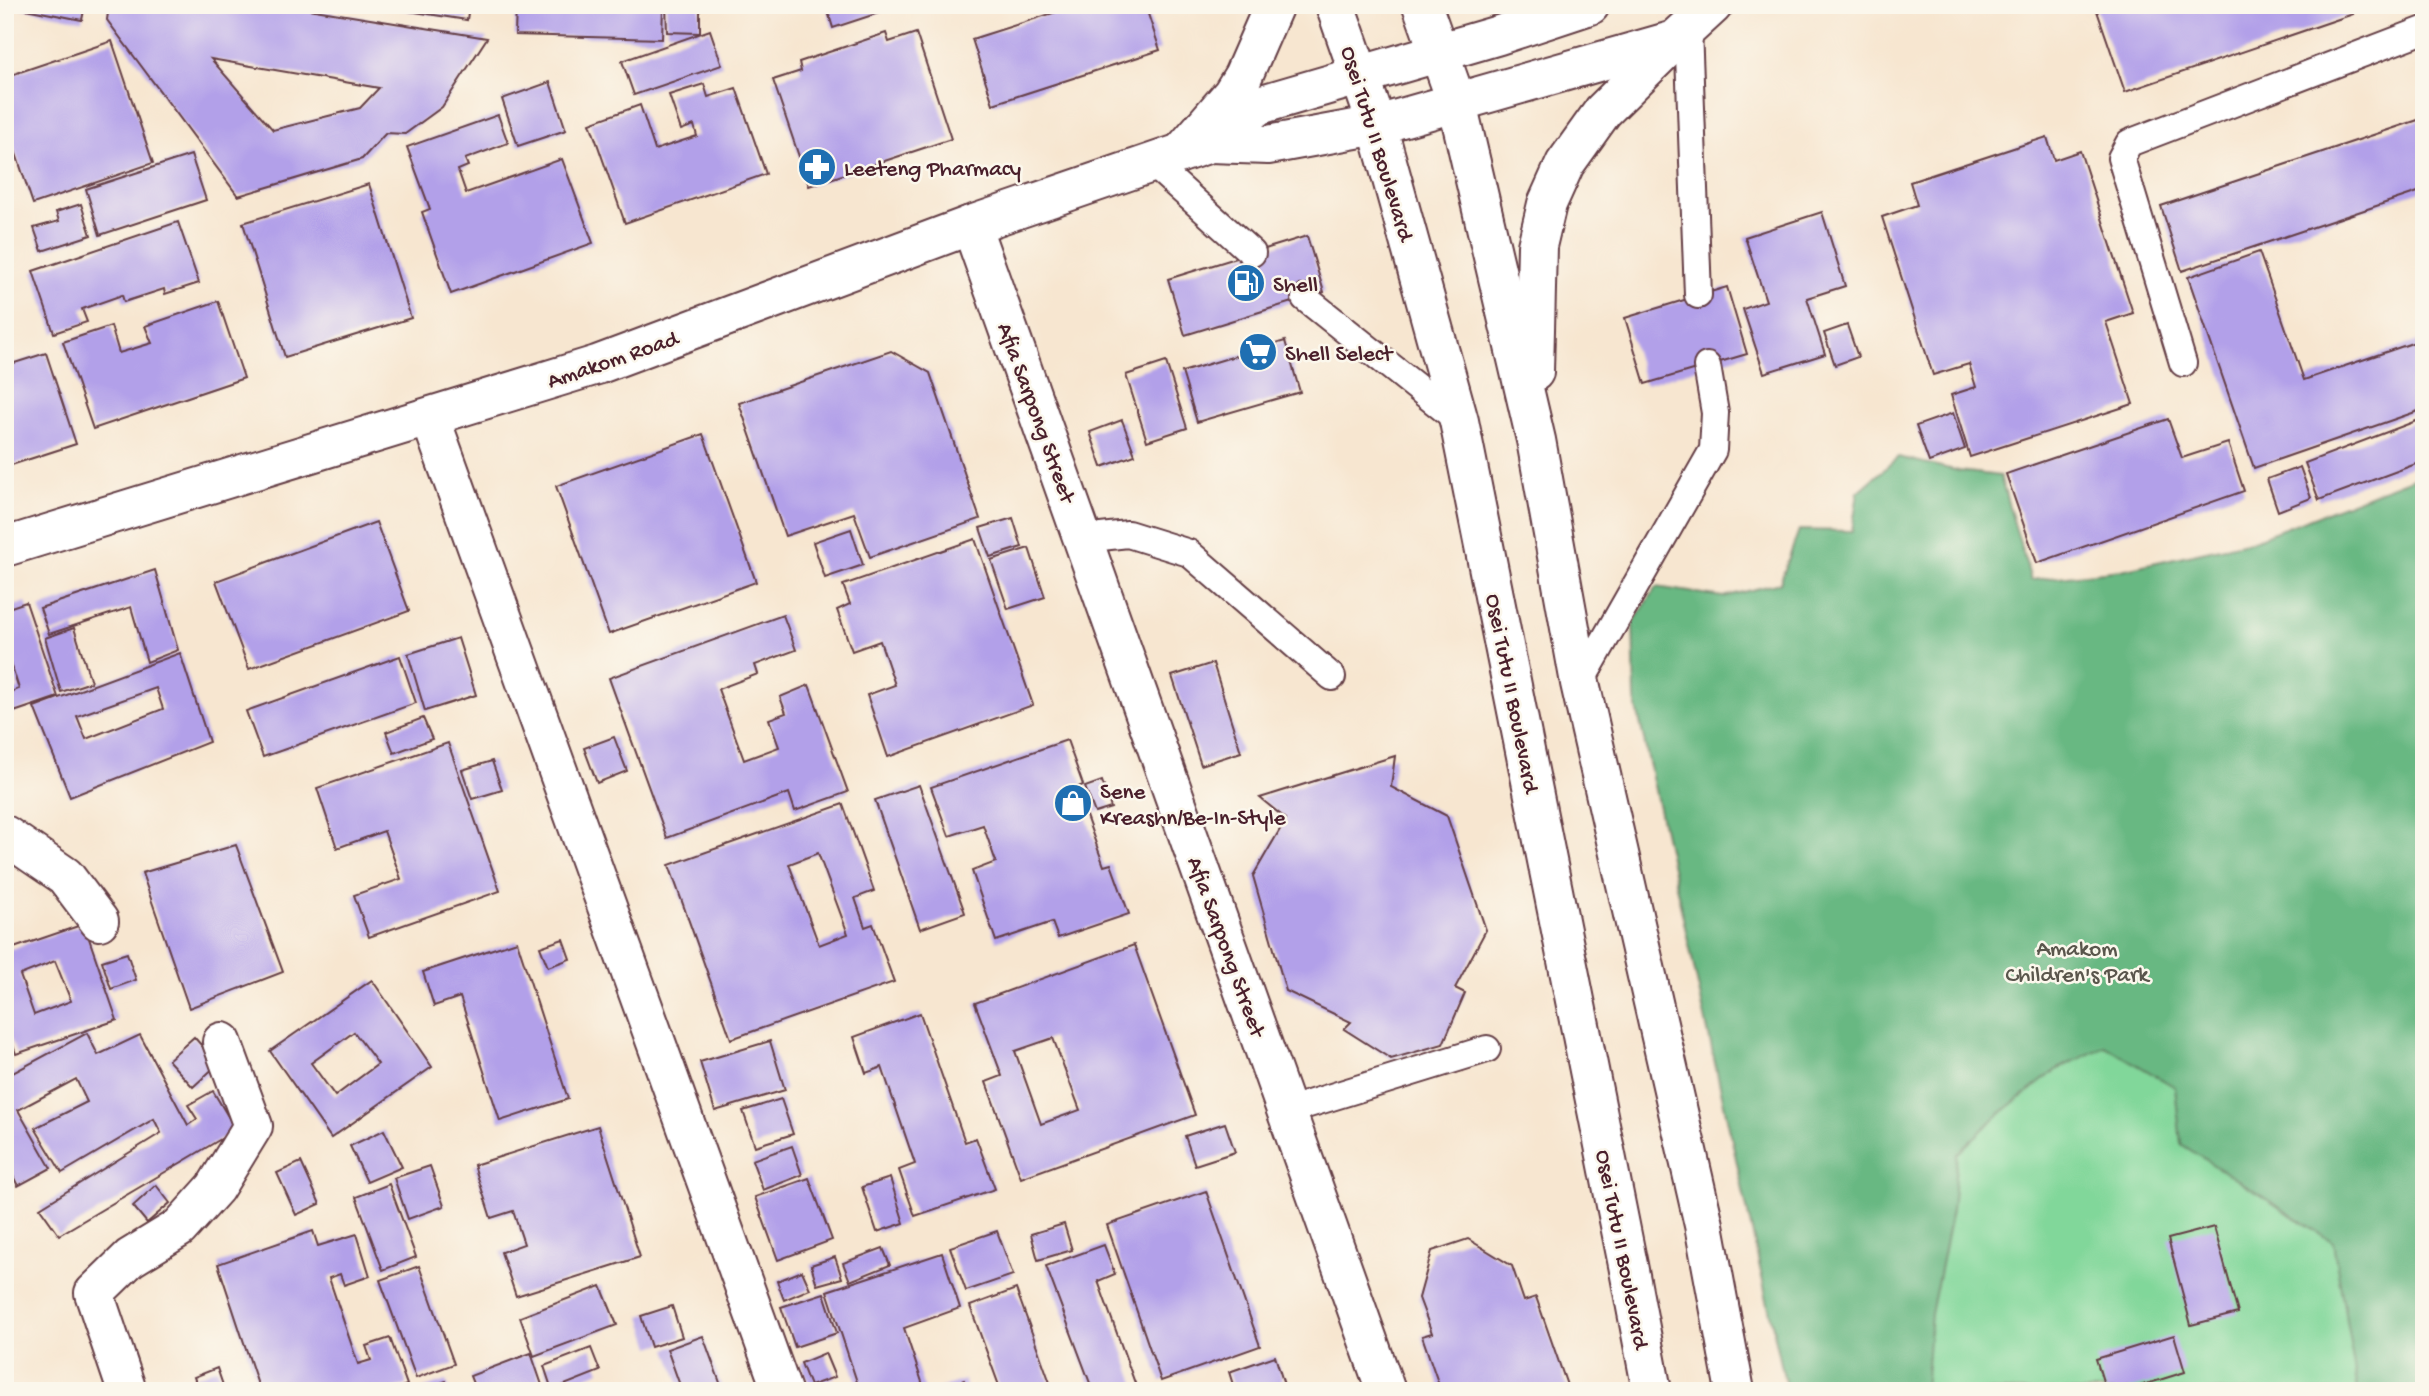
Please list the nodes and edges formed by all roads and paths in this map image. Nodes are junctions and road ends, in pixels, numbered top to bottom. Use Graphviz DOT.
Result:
graph roads {
  1 [pos="1273,5"];
  2 [pos="1335,5"];
  3 [pos="1422,5"];
  4 [pos="1590,5"];
  5 [pos="1692,24"];
  6 [pos="2424,30"];
  7 [pos="1440,52"];
  8 [pos="1361,76"];
  9 [pos="1457,103"];
  10 [pos="1377,125"];
  11 [pos="1181,152"];
  12 [pos="971,225"];
  13 [pos="1252,253"];
  14 [pos="1698,295"];
  15 [pos="1304,298"];
  16 [pos="2183,363"];
  17 [pos="1707,366"];
  18 [pos="430,417"];
  19 [pos="1460,421"];
  20 [pos="1536,440"];
  21 [pos="1083,539"];
  22 [pos="5,547"];
  23 [pos="1332,677"];
  24 [pos="1580,683"];
  25 [pos="5,835"];
  26 [pos="99,921"];
  27 [pos="222,1042"];
  28 [pos="1487,1049"];
  29 [pos="1286,1111"];
  30 [pos="127,1391"];
  31 [pos="782,1391"];
  32 [pos="1386,1391"];
  33 [pos="1652,1391"];
  34 [pos="1735,1391"];
  1 -- 11 [label="street"];
  2 -- 8 [label="street, Osei Tutu II Boulevard"];
  3 -- 7 [label="street"];
  4 -- 7 [label="street, Amakom Road"];
  5 -- 9 [label="street, Amakom Road"];
  5 -- 14 [label="lane"];
  5 -- 20 [label="street"];
  6 -- 16 [label="lane"];
  7 -- 8 [label="street, Amakom Road"];
  7 -- 9 [label="street"];
  8 -- 10 [label="street, Osei Tutu II Boulevard"];
  8 -- 11 [label="street, Amakom Road"];
  9 -- 10 [label="street, Amakom Road"];
  9 -- 20 [label="street"];
  10 -- 11 [label="street, Amakom Road"];
  10 -- 19 [label="street, Osei Tutu II Boulevard"];
  11 -- 12 [label="street, Amakom Road"];
  11 -- 13 [label="lane"];
  12 -- 18 [label="street, Amakom Road"];
  12 -- 21 [label="street, Afia Sarpong Street"];
  15 -- 19 [label="lane"];
  17 -- 24 [label="lane"];
  18 -- 22 [label="street, Amakom Road"];
  18 -- 31 [label="street"];
  19 -- 33 [label="street, Osei Tutu II Boulevard"];
  20 -- 24 [label="street"];
  21 -- 23 [label="lane"];
  21 -- 29 [label="street, Afia Sarpong Street"];
  24 -- 34 [label="street"];
  25 -- 26 [label="street"];
  27 -- 30 [label="street"];
  28 -- 29 [label="lane"];
  29 -- 32 [label="street, Afia Sarpong Street"];
}
